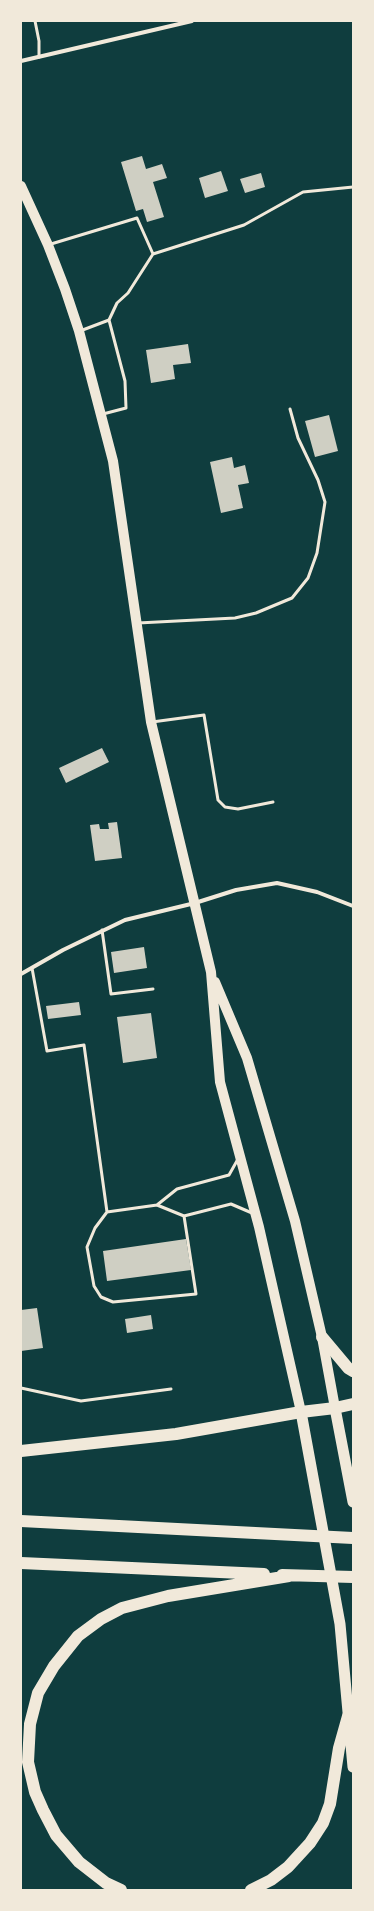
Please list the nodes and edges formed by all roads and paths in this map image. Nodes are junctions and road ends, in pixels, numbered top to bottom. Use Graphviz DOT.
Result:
graph roads {
  1 [pos="35,21"];
  2 [pos="192,21"];
  3 [pos="39,57"];
  4 [pos="21,62"];
  5 [pos="21,186"];
  6 [pos="353,187"];
  7 [pos="48,245"];
  8 [pos="153,254"];
  9 [pos="109,320"];
  10 [pos="79,331"];
  11 [pos="290,409"];
  12 [pos="101,414"];
  13 [pos="136,624"];
  14 [pos="151,722"];
  15 [pos="273,802"];
  16 [pos="195,903"];
  17 [pos="353,906"];
  18 [pos="102,930"];
  19 [pos="32,968"];
  20 [pos="211,972"];
  21 [pos="21,974"];
  22 [pos="153,989"];
  23 [pos="240,1156"];
  24 [pos="157,1206"];
  25 [pos="107,1212"];
  26 [pos="255,1214"];
  27 [pos="184,1216"];
  28 [pos="322,1337"];
  29 [pos="353,1371"];
  30 [pos="21,1388"];
  31 [pos="170,1389"];
  32 [pos="353,1404"];
  33 [pos="335,1408"];
  34 [pos="301,1412"];
  35 [pos="21,1451"];
  36 [pos="353,1502"];
  37 [pos="21,1522"];
  38 [pos="353,1538"];
  39 [pos="21,1563"];
  40 [pos="289,1576"];
  41 [pos="353,1577"];
  42 [pos="348,1716"];
  43 [pos="353,1767"];
  44 [pos="121,1890"];
  45 [pos="251,1890"];
  1 -- 3 [label="lane"];
  2 -- 3 [label="street"];
  3 -- 4 [label="street"];
  5 -- 7 [label="main road"];
  6 -- 8 [label="lane"];
  7 -- 8 [label="lane"];
  7 -- 10 [label="main road"];
  8 -- 9 [label="lane"];
  9 -- 10 [label="lane"];
  9 -- 12 [label="lane"];
  10 -- 12 [label="main road"];
  11 -- 13 [label="lane"];
  12 -- 13 [label="main road"];
  13 -- 14 [label="main road"];
  14 -- 15 [label="lane"];
  14 -- 16 [label="main road"];
  16 -- 17 [label="street"];
  16 -- 18 [label="street"];
  16 -- 20 [label="main road"];
  18 -- 19 [label="street"];
  18 -- 22 [label="lane"];
  19 -- 21 [label="street"];
  19 -- 25 [label="lane"];
  20 -- 23 [label="main road"];
  20 -- 28 [label="main road"];
  23 -- 24 [label="lane"];
  23 -- 26 [label="main road"];
  24 -- 25 [label="lane"];
  24 -- 27 [label="lane"];
  25 -- 27 [label="lane"];
  26 -- 27 [label="lane"];
  26 -- 34 [label="main road"];
  28 -- 29 [label="highway"];
  28 -- 33 [label="main road"];
  30 -- 31 [label="lane"];
  32 -- 33 [label="highway"];
  33 -- 34 [label="highway"];
  33 -- 36 [label="highway"];
  34 -- 35 [label="highway"];
  34 -- 42 [label="highway"];
  37 -- 38 [label="highway"];
  39 -- 40 [label="highway"];
  40 -- 41 [label="highway"];
  40 -- 44 [label="highway"];
  42 -- 43 [label="highway"];
  42 -- 45 [label="highway"];
}
